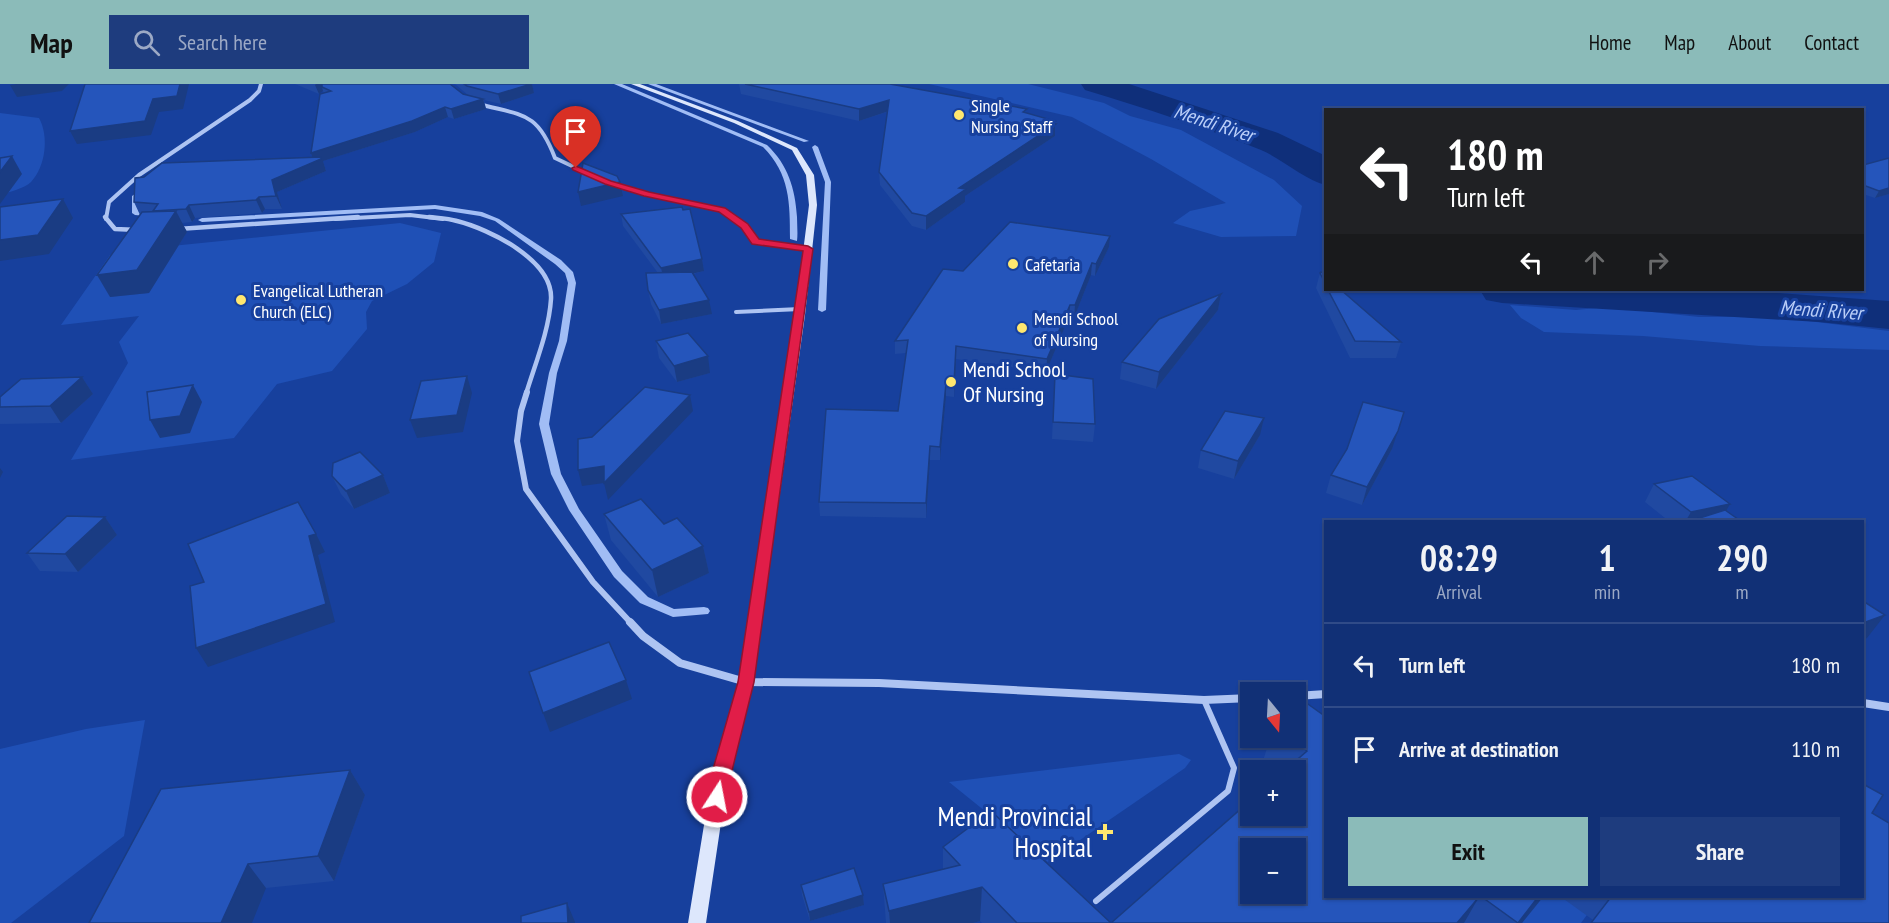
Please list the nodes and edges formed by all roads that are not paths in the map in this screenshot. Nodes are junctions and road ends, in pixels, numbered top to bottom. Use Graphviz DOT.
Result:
graph roads {
  1 [pos="261,84"];
  2 [pos="633,84"];
  3 [pos="475,102"];
  4 [pos="597,178"];
  5 [pos="608,182"];
  6 [pos="168,229"];
  7 [pos="146,230"];
  8 [pos="808,249"];
  9 [pos="800,309"];
  10 [pos="736,312"];
  11 [pos="746,682"];
  12 [pos="1324,694"];
  13 [pos="1306,695"];
  14 [pos="1240,698"];
  15 [pos="1204,700"];
  16 [pos="1864,703"];
  17 [pos="1889,707"];
  18 [pos="1096,901"];
  19 [pos="697,923"];
  1 -- 7 [label="street"];
  2 -- 8 [label="main road"];
  3 -- 4 [label="street"];
  5 -- 8 [label="street"];
  6 -- 11 [label="street"];
  8 -- 9 [label="main road"];
  9 -- 10 [label="lane"];
  9 -- 11 [label="main road"];
  11 -- 15 [label="street"];
  11 -- 19 [label="main road"];
  12 -- 13 [label="street"];
  14 -- 15 [label="street"];
  15 -- 18 [label="lane"];
  16 -- 17 [label="street"];
}
